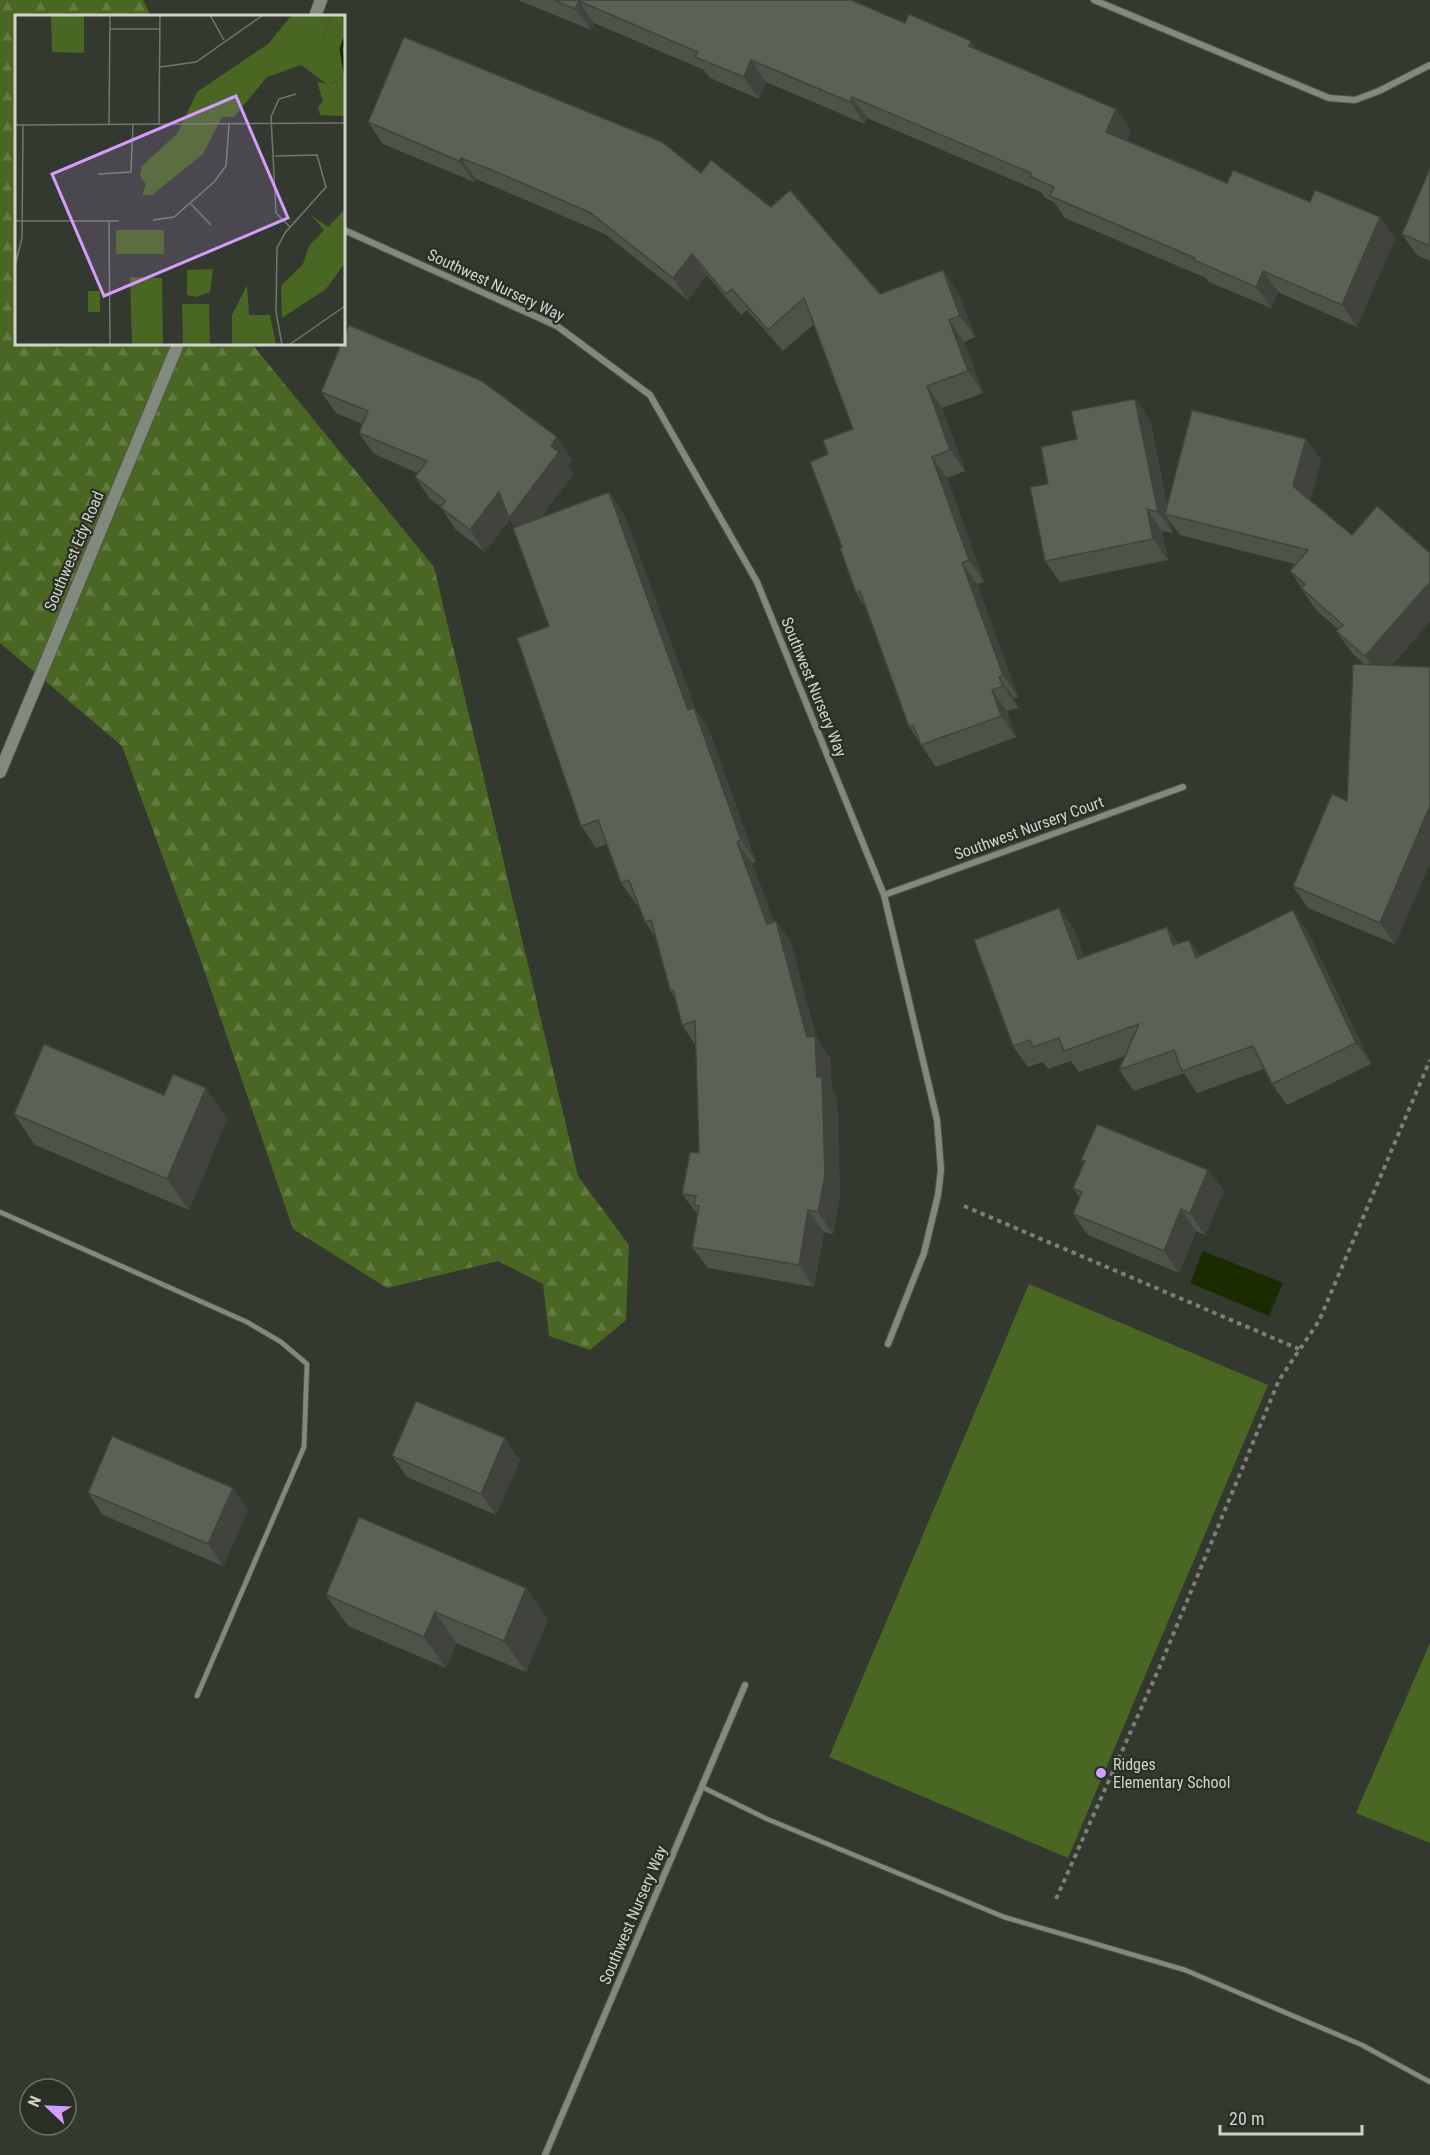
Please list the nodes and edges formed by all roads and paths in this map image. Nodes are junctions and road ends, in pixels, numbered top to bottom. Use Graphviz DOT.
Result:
graph roads {
  1 [pos="321,0"];
  2 [pos="1094,0"];
  3 [pos="315,15"];
  4 [pos="1430,65"];
  5 [pos="345,230"];
  6 [pos="178,345"];
  7 [pos="0,772"];
  8 [pos="1183,787"];
  9 [pos="884,895"];
  10 [pos="1430,1060"];
  11 [pos="938,1195"];
  12 [pos="0,1212"];
  13 [pos="888,1344"];
  14 [pos="1299,1349"];
  15 [pos="745,1685"];
  16 [pos="197,1696"];
  17 [pos="702,1786"];
  18 [pos="1056,1899"];
  19 [pos="1430,2082"];
  20 [pos="545,2155"];
  1 -- 3 [label="main road"];
  2 -- 4 [label="street"];
  5 -- 9 [label="street, Southwest Nursery Way"];
  6 -- 7 [label="main road, Southwest Edy Road"];
  8 -- 9 [label="street, Southwest Nursery Court"];
  9 -- 11 [label="street, Southwest Nursery Way"];
  10 -- 14 [label="path"];
  11 -- 13 [label="street, Southwest Nursery Way"];
  11 -- 14 [label="path"];
  12 -- 16 [label="lane"];
  14 -- 18 [label="path"];
  15 -- 17 [label="street, Southwest Nursery Way"];
  17 -- 19 [label="lane"];
  17 -- 20 [label="street, Southwest Nursery Way"];
}
